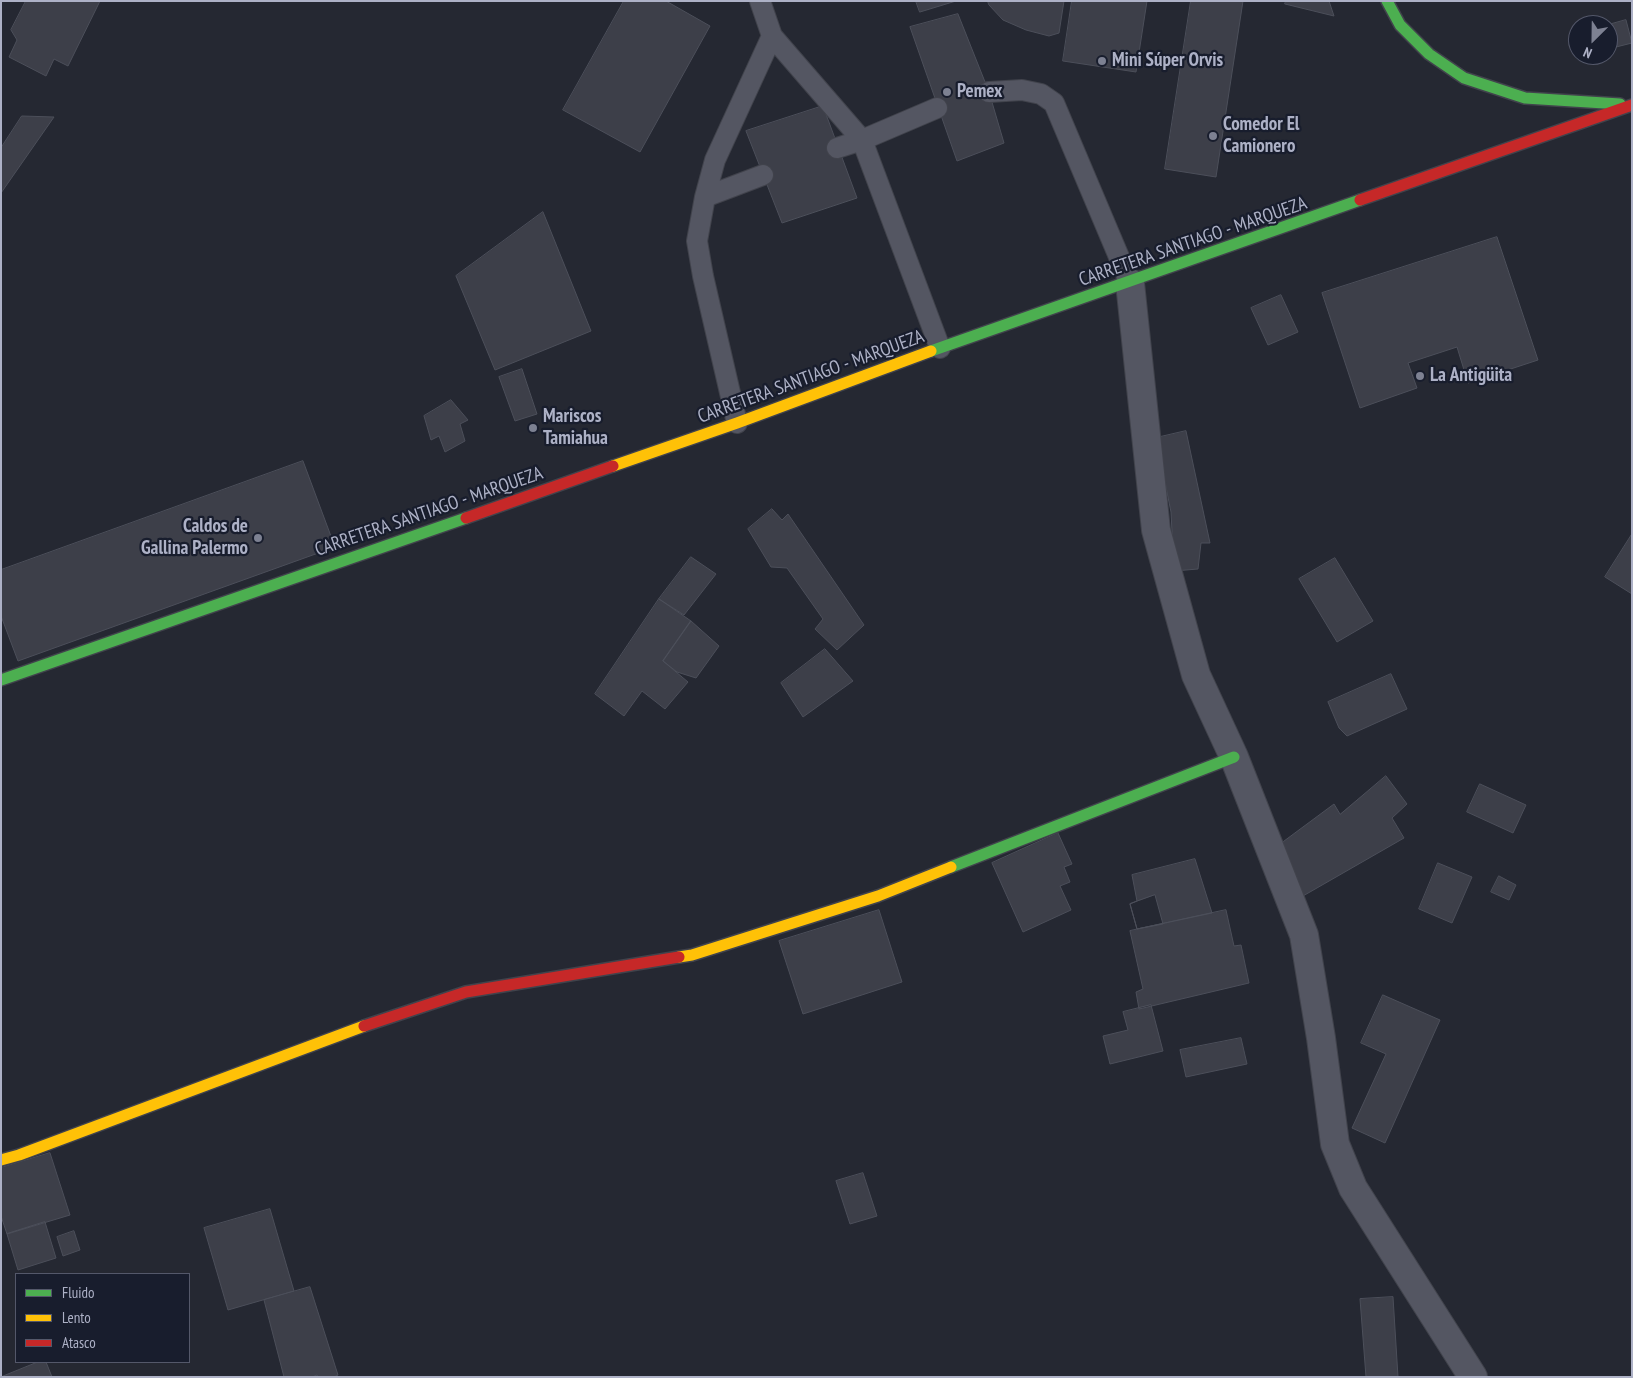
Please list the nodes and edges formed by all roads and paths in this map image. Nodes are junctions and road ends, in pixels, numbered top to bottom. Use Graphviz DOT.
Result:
graph roads {
  1 [pos="760,1"];
  2 [pos="1387,1"];
  3 [pos="772,36"];
  4 [pos="988,92"];
  5 [pos="1632,105"];
  6 [pos="938,108"];
  7 [pos="862,140"];
  8 [pos="837,148"];
  9 [pos="763,174"];
  10 [pos="705,196"];
  11 [pos="1130,283"];
  12 [pos="940,348"];
  13 [pos="737,423"];
  14 [pos="1,680"];
  15 [pos="1234,757"];
  16 [pos="1,1160"];
  17 [pos="1473,1377"];
  1 -- 3 [label="lane"];
  2 -- 5 [label="main road"];
  3 -- 7 [label="lane"];
  3 -- 10 [label="lane"];
  4 -- 11 [label="lane"];
  5 -- 11 [label="main road, CARRETERA SANTIAGO - MARQUEZA"];
  6 -- 7 [label="lane"];
  7 -- 8 [label="lane"];
  7 -- 12 [label="lane"];
  9 -- 10 [label="lane"];
  10 -- 13 [label="lane"];
  11 -- 12 [label="main road, CARRETERA SANTIAGO - MARQUEZA"];
  11 -- 15 [label="street"];
  12 -- 13 [label="main road, CARRETERA SANTIAGO - MARQUEZA"];
  13 -- 14 [label="main road, CARRETERA SANTIAGO - MARQUEZA"];
  15 -- 16 [label="main road"];
  15 -- 17 [label="street"];
}
